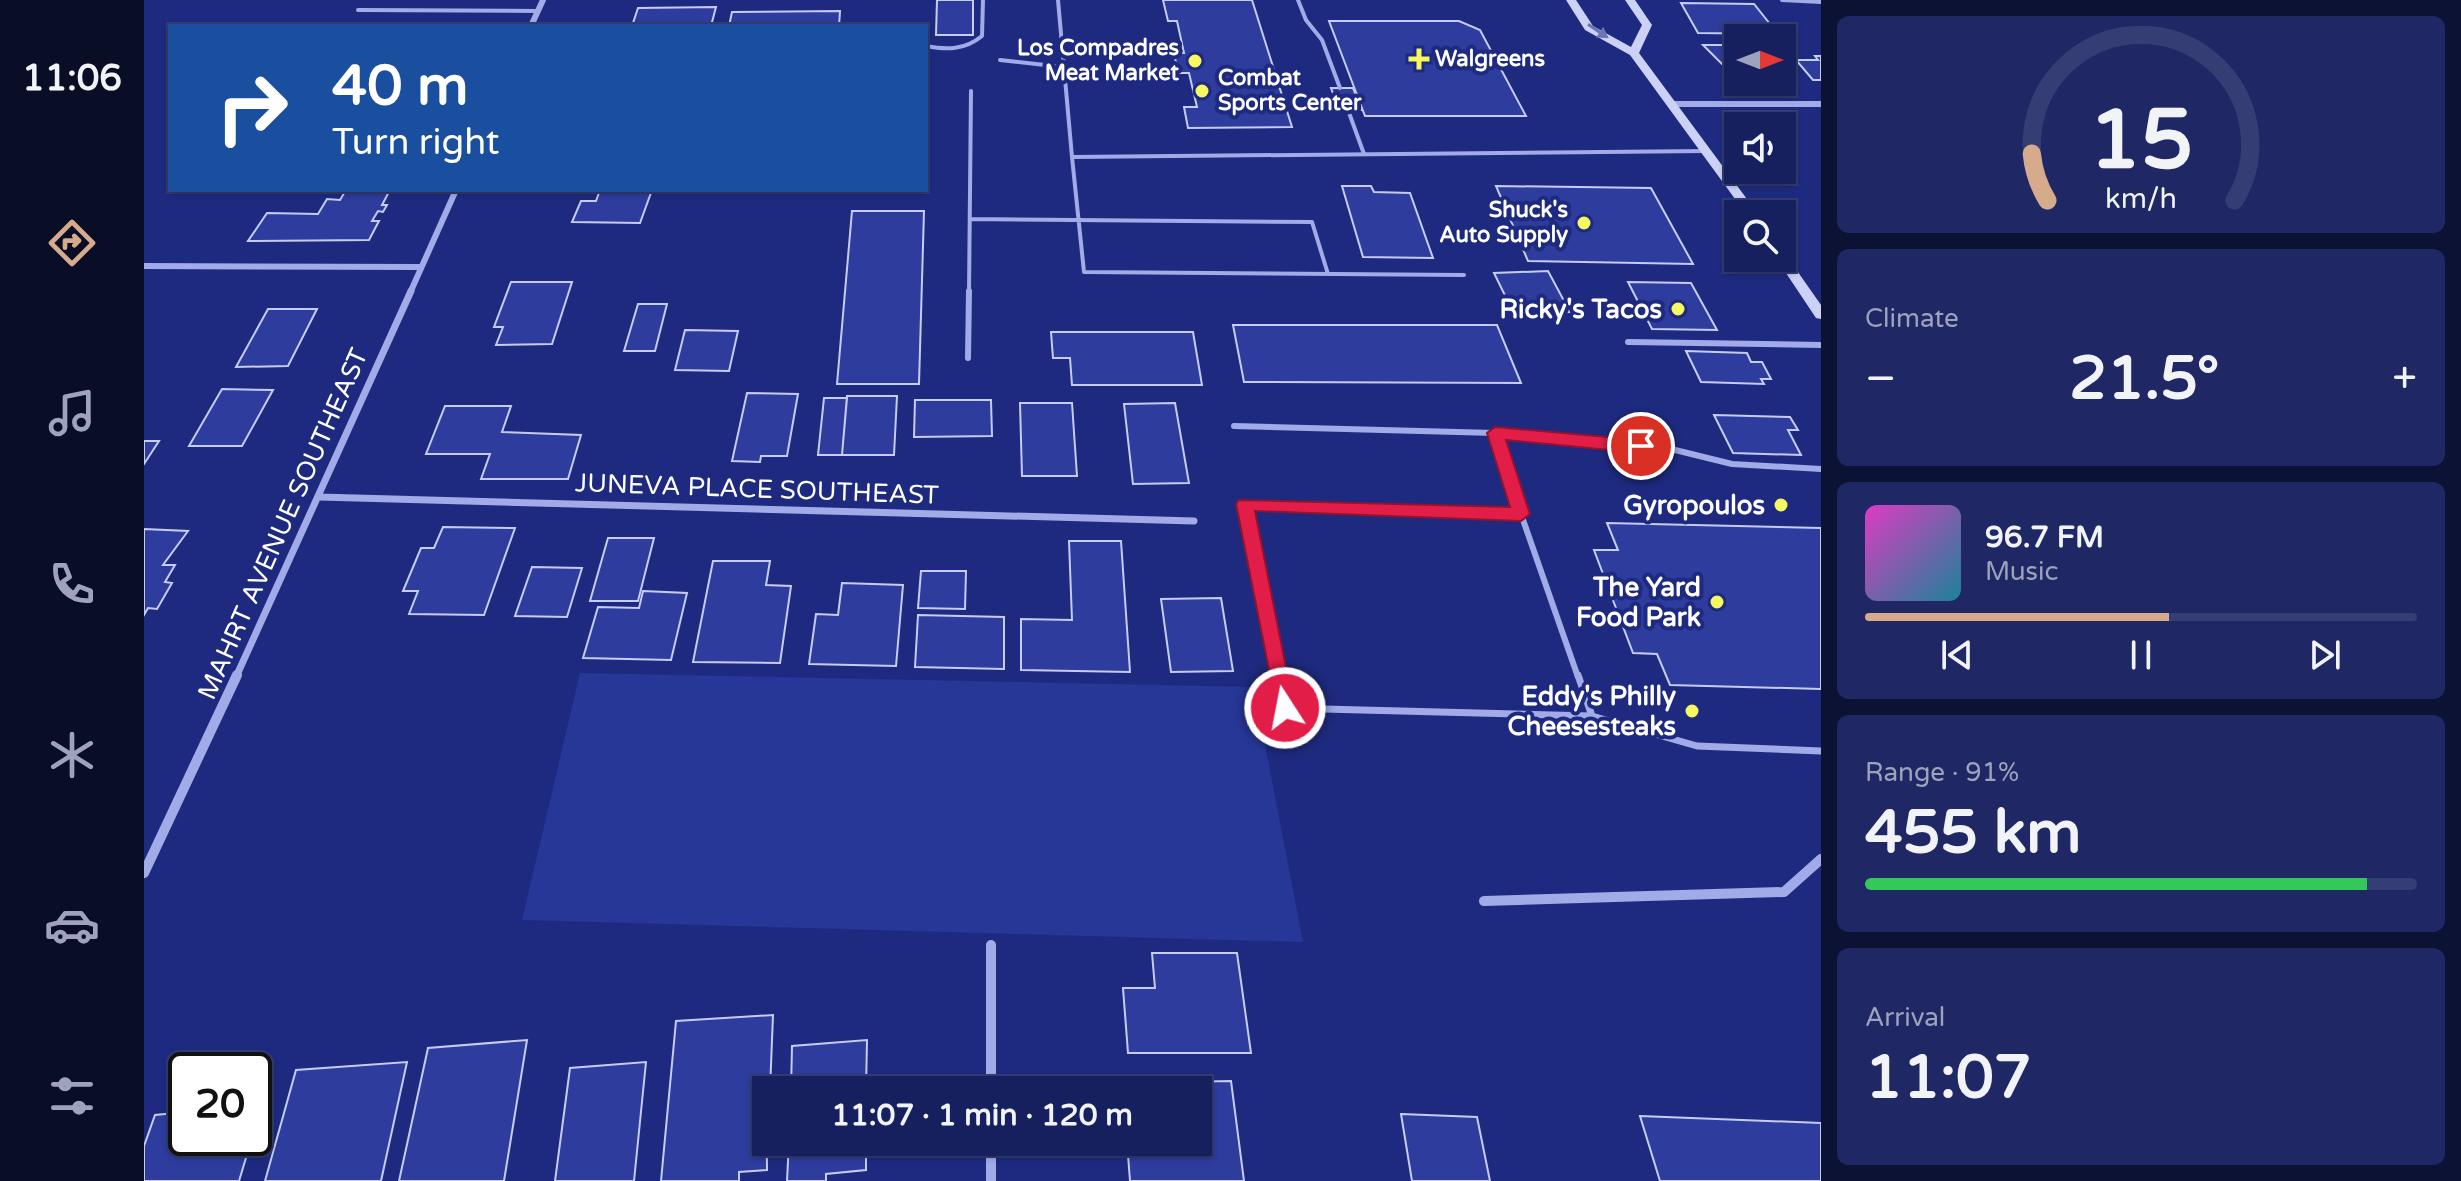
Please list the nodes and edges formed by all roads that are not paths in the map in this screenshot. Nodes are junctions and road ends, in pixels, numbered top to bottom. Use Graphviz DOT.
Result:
graph roads {
  1 [pos="543,0"];
  2 [pos="983,0"];
  3 [pos="1058,0"];
  4 [pos="1298,0"];
  5 [pos="1571,0"];
  6 [pos="1630,0"];
  7 [pos="1782,0"];
  8 [pos="1821,2"];
  9 [pos="358,10"];
  10 [pos="537,11"];
  11 [pos="532,24"];
  12 [pos="928,46"];
  13 [pos="1634,53"];
  14 [pos="1000,60"];
  15 [pos="1063,67"];
  16 [pos="1340,88"];
  17 [pos="971,91"];
  18 [pos="1673,104"];
  19 [pos="1821,104"];
  20 [pos="1348,110"];
  21 [pos="1706,151"];
  22 [pos="1364,154"];
  23 [pos="1072,157"];
  24 [pos="455,192"];
  25 [pos="1742,200"];
  26 [pos="970,219"];
  27 [pos="1078,220"];
  28 [pos="144,266"];
  29 [pos="421,267"];
  30 [pos="1792,272"];
  31 [pos="1328,274"];
  32 [pos="1464,275"];
  33 [pos="1821,315"];
  34 [pos="1628,342"];
  35 [pos="1821,345"];
  36 [pos="968,358"];
  37 [pos="1234,426"];
  38 [pos="1495,433"];
  39 [pos="1821,469"];
  40 [pos="320,497"];
  41 [pos="1521,514"];
  42 [pos="1194,521"];
  43 [pos="1592,716"];
  44 [pos="1821,751"];
  45 [pos="1821,859"];
  46 [pos="144,873"];
  47 [pos="1484,901"];
  48 [pos="991,945"];
  49 [pos="991,1076"];
  50 [pos="991,1156"];
  51 [pos="991,1181"];
  1 -- 10 [label="street"];
  2 -- 12 [label="lane"];
  3 -- 15 [label="lane"];
  4 -- 16 [label="lane"];
  5 -- 13 [label="main road, one-way"];
  6 -- 13 [label="main road"];
  7 -- 8 [label="lane"];
  9 -- 10 [label="lane"];
  10 -- 11 [label="street"];
  13 -- 18 [label="main road"];
  14 -- 15 [label="lane"];
  15 -- 23 [label="lane"];
  17 -- 26 [label="lane"];
  18 -- 19 [label="street"];
  18 -- 21 [label="main road"];
  20 -- 22 [label="lane"];
  21 -- 22 [label="lane"];
  21 -- 25 [label="main road"];
  22 -- 23 [label="lane"];
  23 -- 27 [label="lane"];
  24 -- 29 [label="street, MAHRT AVENUE SOUTHEAST"];
  26 -- 27 [label="lane"];
  26 -- 36 [label="lane"];
  27 -- 31 [label="lane"];
  27 -- 31 [label="lane"];
  28 -- 29 [label="street"];
  29 -- 40 [label="street, MAHRT AVENUE SOUTHEAST"];
  30 -- 33 [label="main road"];
  31 -- 32 [label="lane"];
  34 -- 35 [label="lane"];
  37 -- 38 [label="lane"];
  38 -- 39 [label="lane"];
  38 -- 41 [label="lane"];
  40 -- 42 [label="street, JUNEVA PLACE SOUTHEAST"];
  40 -- 46 [label="street, MAHRT AVENUE SOUTHEAST"];
  41 -- 43 [label="lane"];
  41 -- 43 [label="lane"];
  43 -- 44 [label="lane"];
  45 -- 47 [label="street"];
  48 -- 49 [label="street"];
  50 -- 51 [label="street"];
}
